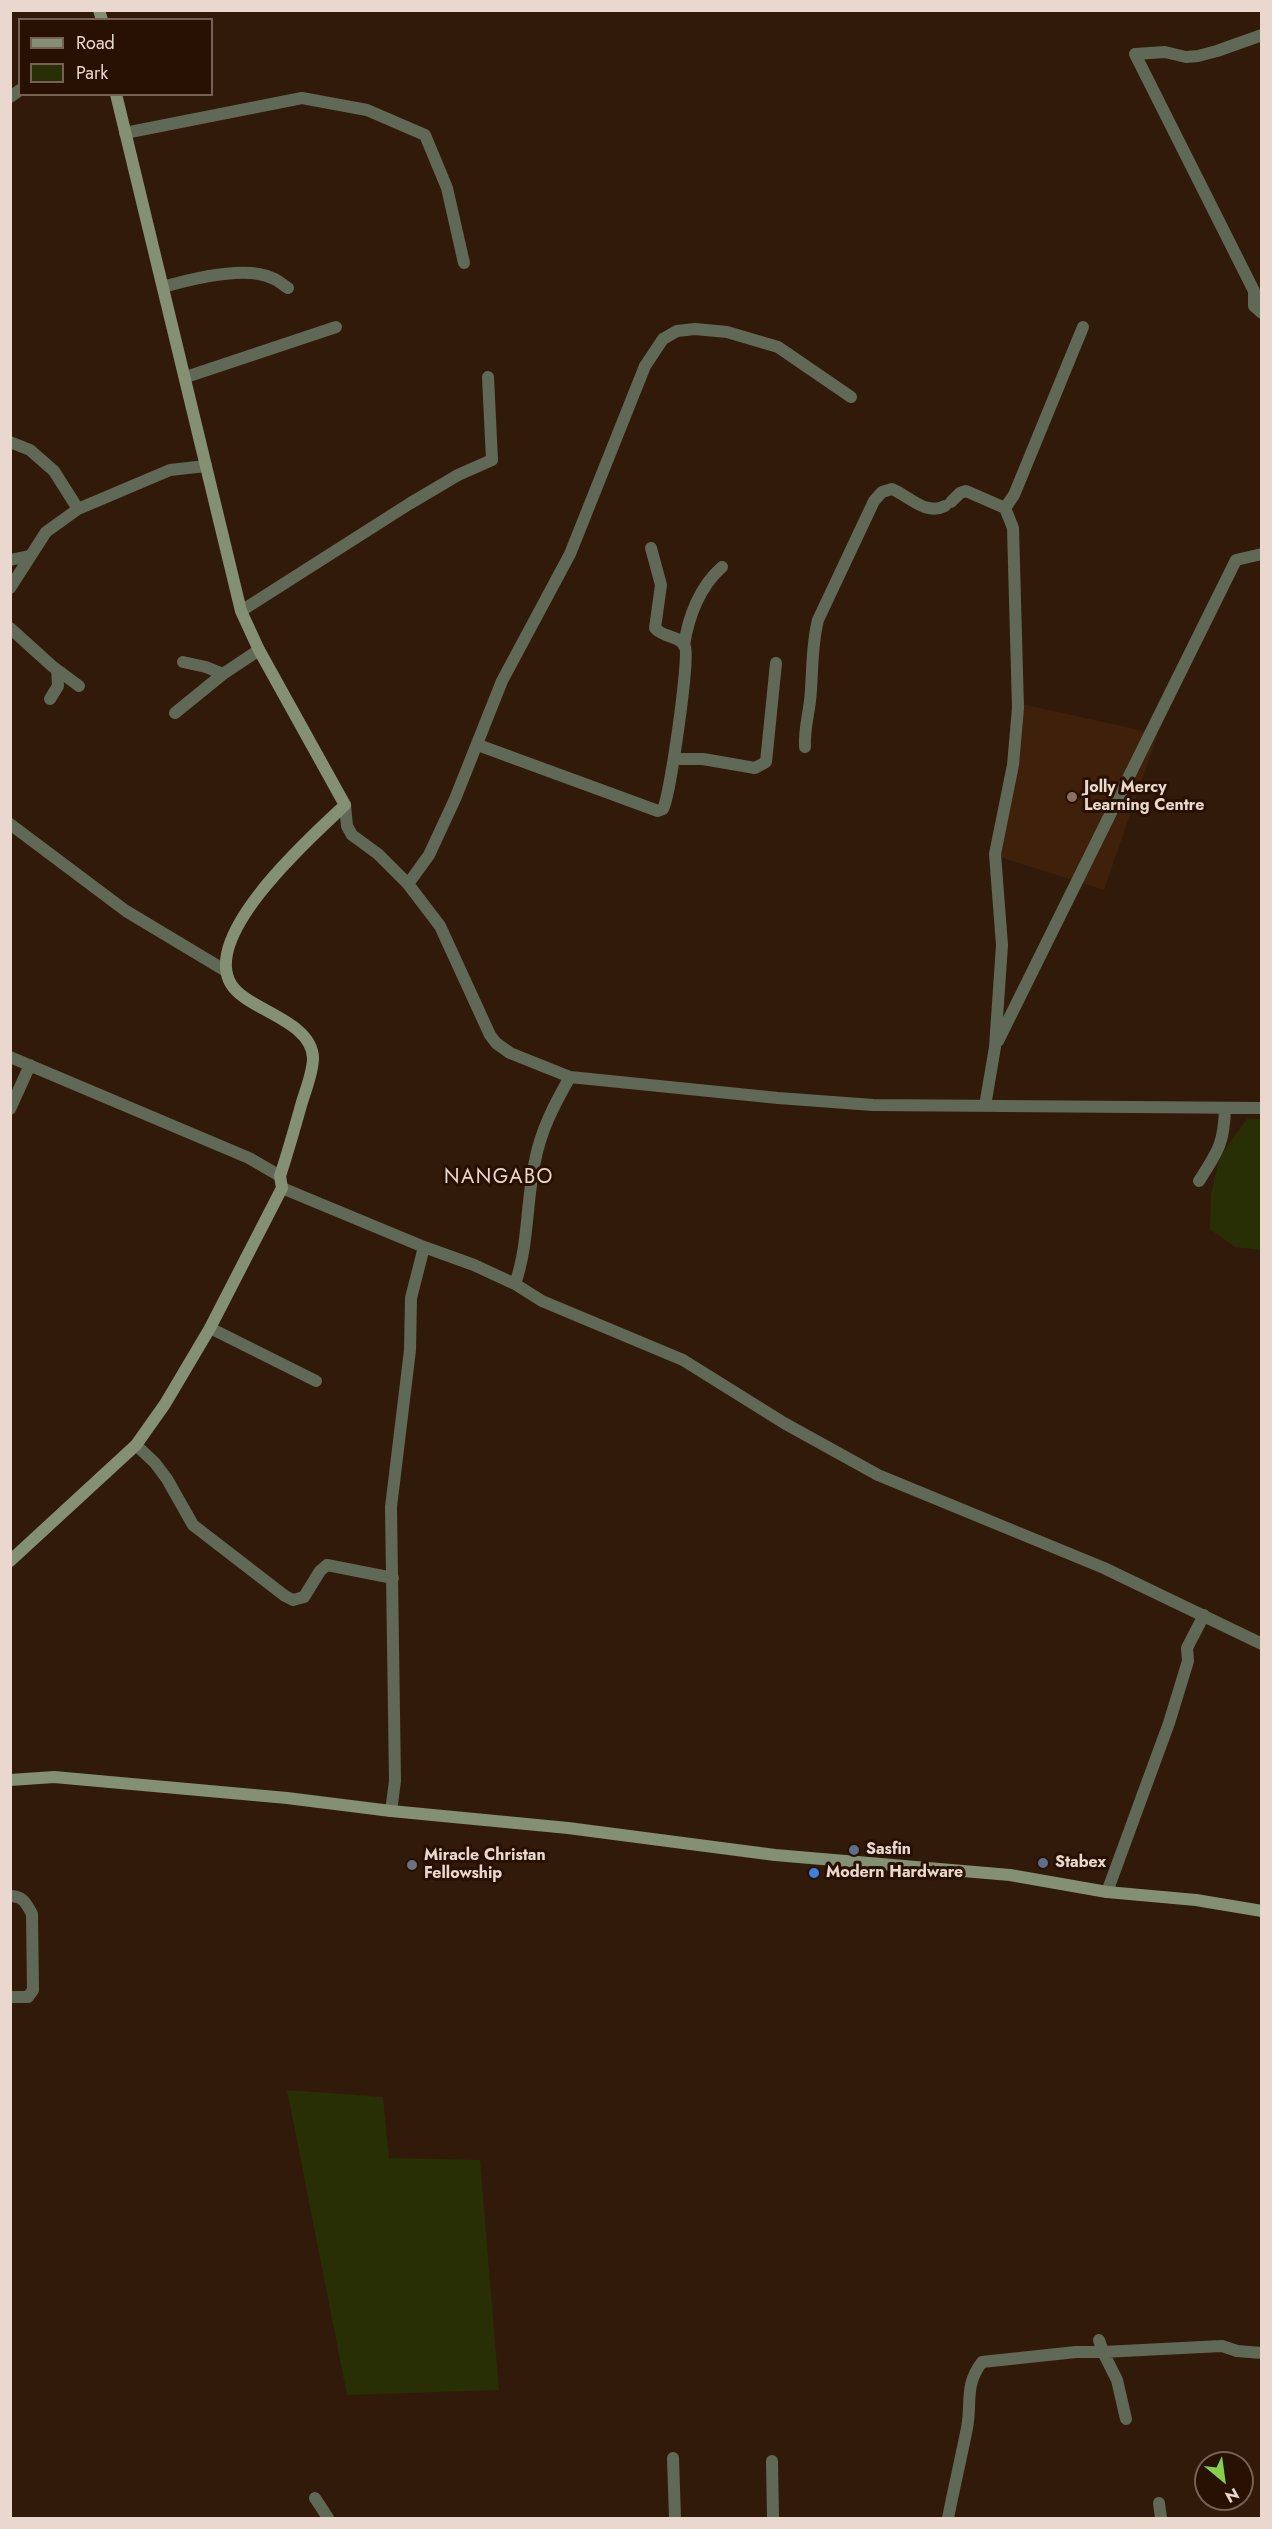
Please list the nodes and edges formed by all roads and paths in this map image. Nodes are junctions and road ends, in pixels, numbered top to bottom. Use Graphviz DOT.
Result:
graph roads {
  1 [pos="1262,35"];
  2 [pos="116,96"];
  3 [pos="125,133"];
  4 [pos="464,263"];
  5 [pos="163,287"];
  6 [pos="288,288"];
  7 [pos="1262,313"];
  8 [pos="336,327"];
  9 [pos="1083,327"];
  10 [pos="186,377"];
  11 [pos="488,377"];
  12 [pos="851,397"];
  13 [pos="10,442"];
  14 [pos="206,466"];
  15 [pos="1005,508"];
  16 [pos="78,509"];
  17 [pos="651,548"];
  18 [pos="1262,554"];
  19 [pos="29,556"];
  20 [pos="10,560"];
  21 [pos="722,567"];
  22 [pos="10,588"];
  23 [pos="241,610"];
  24 [pos="10,628"];
  25 [pos="684,646"];
  26 [pos="259,650"];
  27 [pos="183,662"];
  28 [pos="776,663"];
  29 [pos="57,670"];
  30 [pos="223,674"];
  31 [pos="79,686"];
  32 [pos="50,699"];
  33 [pos="174,713"];
  34 [pos="478,745"];
  35 [pos="806,747"];
  36 [pos="675,759"];
  37 [pos="345,805"];
  38 [pos="10,824"];
  39 [pos="408,884"];
  40 [pos="226,972"];
  41 [pos="995,1047"];
  42 [pos="10,1057"];
  43 [pos="30,1065"];
  44 [pos="570,1077"];
  45 [pos="985,1106"];
  46 [pos="1225,1108"];
  47 [pos="1262,1108"];
  48 [pos="10,1109"];
  49 [pos="1199,1181"];
  50 [pos="281,1182"];
  51 [pos="424,1247"];
  52 [pos="515,1284"];
  53 [pos="210,1328"];
  54 [pos="316,1381"];
  55 [pos="136,1445"];
  56 [pos="10,1561"];
  57 [pos="393,1578"];
  58 [pos="1204,1615"];
  59 [pos="1262,1644"];
  60 [pos="10,1780"];
  61 [pos="391,1811"];
  62 [pos="1107,1892"];
  63 [pos="10,1896"];
  64 [pos="1262,1911"];
  65 [pos="10,1997"];
  66 [pos="1101,2346"];
  67 [pos="1262,2353"];
  68 [pos="1126,2419"];
  69 [pos="673,2458"];
  70 [pos="772,2461"];
  71 [pos="315,2498"];
  72 [pos="1159,2504"];
  73 [pos="328,2518"];
  74 [pos="675,2518"];
  75 [pos="773,2518"];
  76 [pos="948,2518"];
  77 [pos="1161,2518"];
  1 -- 7 [label="street"];
  2 -- 3 [label="street"];
  3 -- 4 [label="street"];
  3 -- 5 [label="street"];
  5 -- 6 [label="street"];
  5 -- 10 [label="street"];
  8 -- 10 [label="street"];
  9 -- 15 [label="street"];
  10 -- 14 [label="street"];
  11 -- 23 [label="street"];
  12 -- 34 [label="street"];
  13 -- 16 [label="street"];
  14 -- 16 [label="street"];
  14 -- 23 [label="street"];
  15 -- 35 [label="street"];
  15 -- 41 [label="street"];
  16 -- 19 [label="street"];
  17 -- 25 [label="street"];
  18 -- 41 [label="street"];
  19 -- 20 [label="street"];
  19 -- 22 [label="street"];
  21 -- 25 [label="street"];
  23 -- 26 [label="street"];
  24 -- 29 [label="street"];
  25 -- 36 [label="street"];
  26 -- 30 [label="street"];
  26 -- 37 [label="street"];
  27 -- 30 [label="street"];
  28 -- 36 [label="street"];
  29 -- 31 [label="street"];
  29 -- 32 [label="street"];
  30 -- 33 [label="street"];
  34 -- 36 [label="street"];
  34 -- 39 [label="street"];
  37 -- 39 [label="street"];
  37 -- 40 [label="street"];
  38 -- 40 [label="street"];
  39 -- 44 [label="street"];
  40 -- 50 [label="street"];
  41 -- 45 [label="street"];
  42 -- 43 [label="street"];
  43 -- 48 [label="street"];
  43 -- 50 [label="street"];
  44 -- 45 [label="street"];
  44 -- 52 [label="street"];
  45 -- 46 [label="street"];
  46 -- 47 [label="street"];
  46 -- 49 [label="street"];
  50 -- 51 [label="street"];
  50 -- 53 [label="street"];
  51 -- 52 [label="street"];
  51 -- 57 [label="street"];
  52 -- 58 [label="street"];
  53 -- 54 [label="street"];
  53 -- 55 [label="street"];
  55 -- 56 [label="street"];
  55 -- 57 [label="street"];
  57 -- 61 [label="street"];
  58 -- 59 [label="street"];
  58 -- 62 [label="street"];
  60 -- 61 [label="street"];
  61 -- 62 [label="street"];
  62 -- 64 [label="street"];
  63 -- 65 [label="street"];
  66 -- 67 [label="street"];
  66 -- 68 [label="street"];
  66 -- 76 [label="street"];
  69 -- 74 [label="street"];
  70 -- 75 [label="street"];
  71 -- 73 [label="street"];
  72 -- 77 [label="street"];
}
